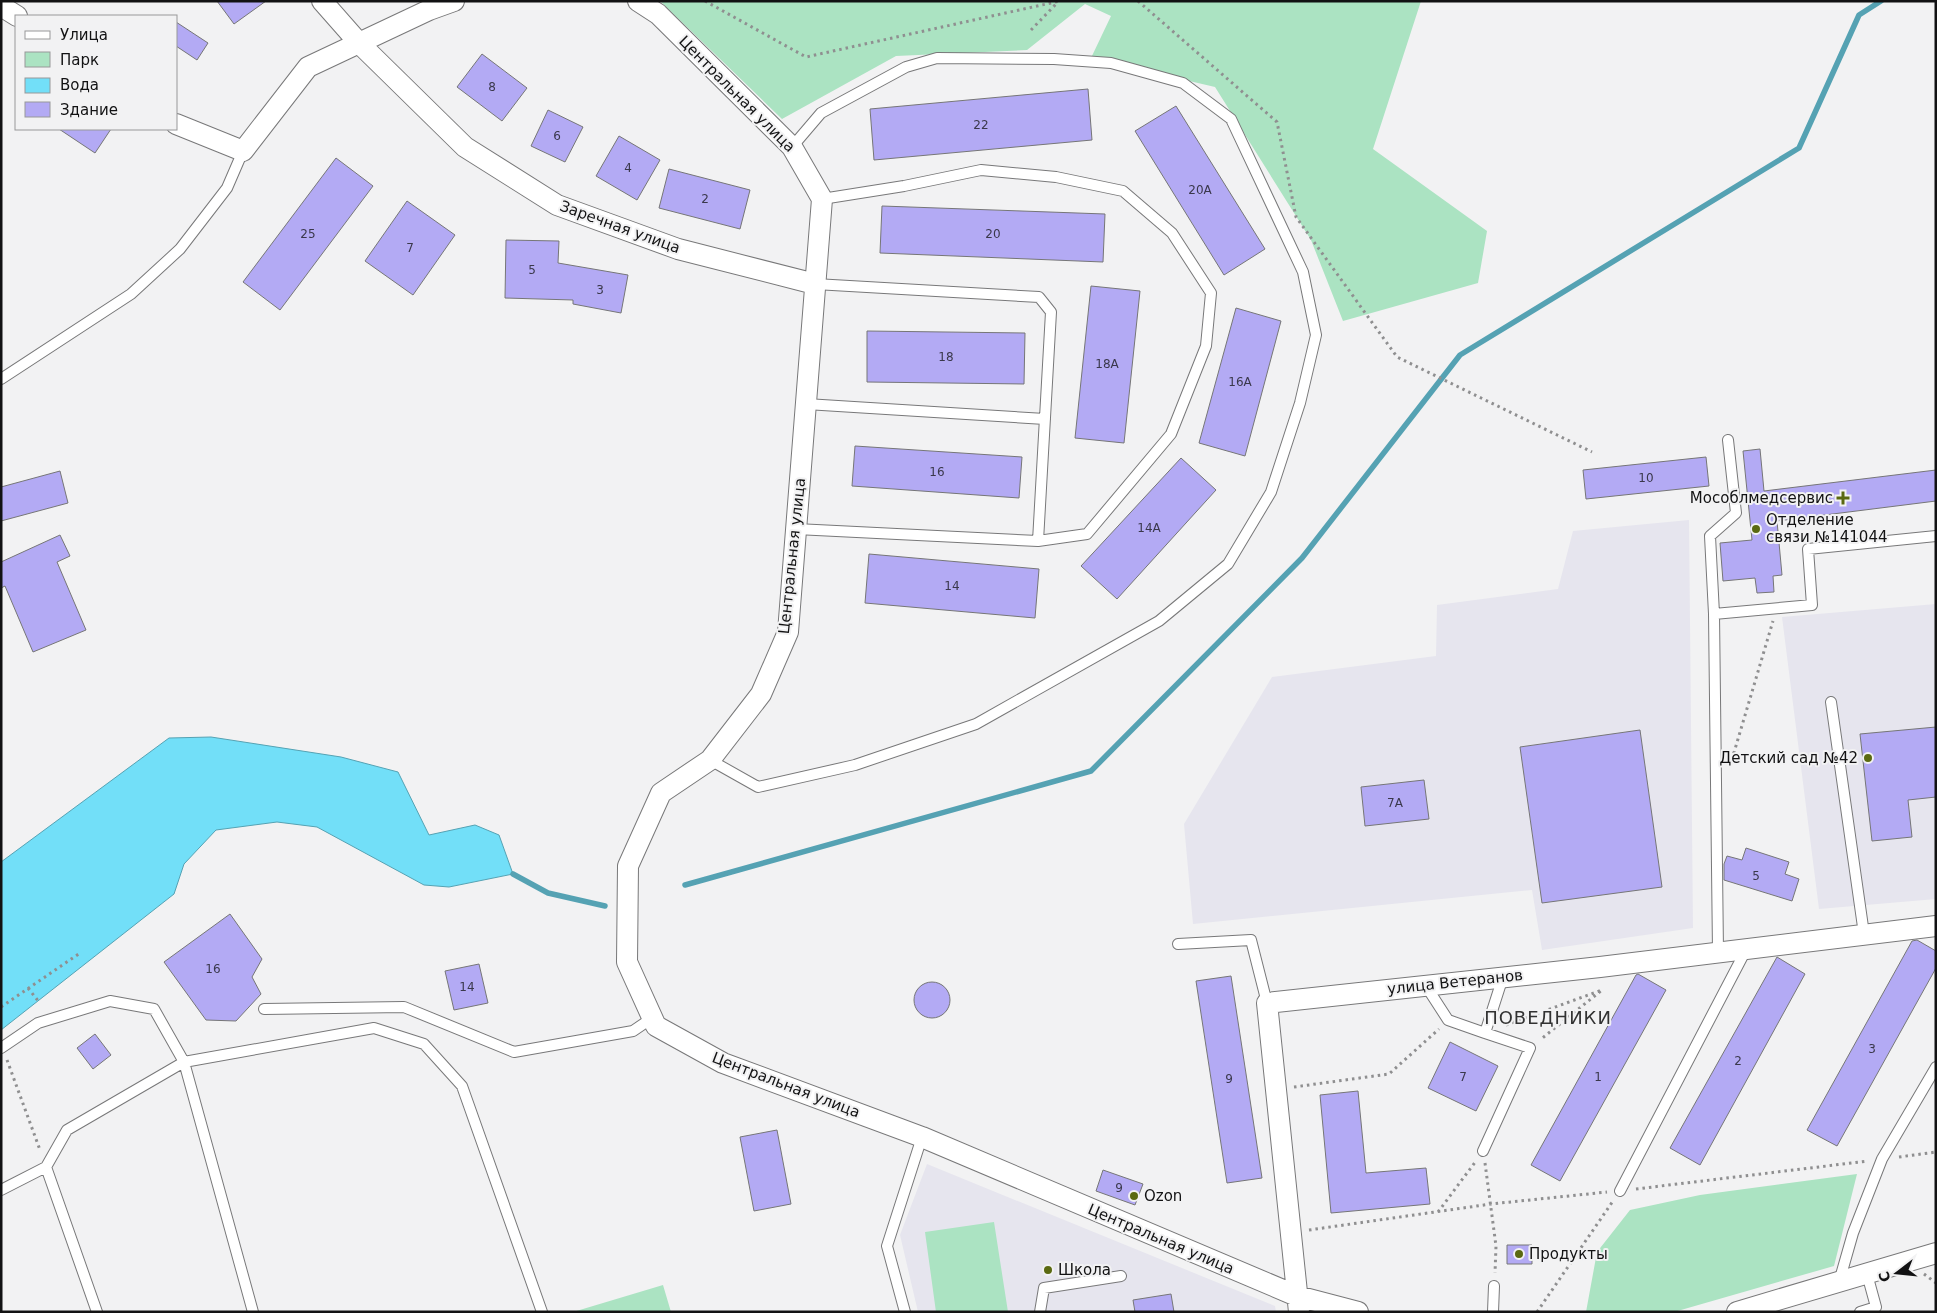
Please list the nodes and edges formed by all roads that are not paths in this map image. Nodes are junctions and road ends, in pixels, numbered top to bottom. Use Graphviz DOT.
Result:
graph roads {
  1 [pos="322,1"];
  2 [pos="454,1"];
  3 [pos="638,1"];
  4 [pos="1,6"];
  5 [pos="15,15"];
  6 [pos="359,43"];
  7 [pos="178,125"];
  8 [pos="792,147"];
  9 [pos="243,151"];
  10 [pos="822,199"];
  11 [pos="815,284"];
  12 [pos="1,379"];
  13 [pos="806,404"];
  14 [pos="1045,419"];
  15 [pos="1728,440"];
  16 [pos="796,529"];
  17 [pos="1936,536"];
  18 [pos="1038,542"];
  19 [pos="1714,614"];
  20 [pos="1831,702"];
  21 [pos="710,760"];
  22 [pos="1936,926"];
  23 [pos="1864,934"];
  24 [pos="1178,944"];
  25 [pos="1748,948"];
  26 [pos="1718,951"];
  27 [pos="1504,977"];
  28 [pos="1426,986"];
  29 [pos="1267,1003"];
  30 [pos="264,1009"];
  31 [pos="652,1018"];
  32 [pos="1485,1033"];
  33 [pos="2,1048"];
  34 [pos="184,1062"];
  35 [pos="1936,1068"];
  36 [pos="922,1137"];
  37 [pos="1483,1151"];
  38 [pos="46,1167"];
  39 [pos="1,1190"];
  40 [pos="1620,1191"];
  41 [pos="1936,1253"];
  42 [pos="1867,1274"];
  43 [pos="1121,1276"];
  44 [pos="1839,1282"];
  45 [pos="1494,1286"];
  46 [pos="1298,1304"];
  47 [pos="1879,1309"];
  48 [pos="97,1312"];
  49 [pos="252,1312"];
  50 [pos="542,1312"];
  51 [pos="905,1312"];
  52 [pos="1040,1312"];
  53 [pos="1358,1312"];
  54 [pos="1493,1312"];
  55 [pos="1737,1312"];
  56 [pos="1860,1312"];
  1 -- 6 [label="street, Заречная улица"];
  2 -- 6 [label="street"];
  3 -- 8 [label="street, Центральная улица"];
  4 -- 5 [label="street"];
  6 -- 9 [label="street"];
  6 -- 11 [label="street, Заречная улица"];
  7 -- 9 [label="street"];
  8 -- 10 [label="street, Центральная улица"];
  8 -- 21 [label="lane"];
  9 -- 12 [label="lane"];
  10 -- 11 [label="street, Центральная улица"];
  10 -- 18 [label="lane"];
  11 -- 13 [label="street, Центральная улица"];
  11 -- 14 [label="lane"];
  13 -- 14 [label="lane"];
  13 -- 16 [label="street, Центральная улица"];
  14 -- 18 [label="lane"];
  15 -- 19 [label="lane"];
  16 -- 18 [label="lane"];
  16 -- 21 [label="street, Центральная улица"];
  17 -- 19 [label="lane"];
  19 -- 26 [label="lane"];
  20 -- 23 [label="lane"];
  21 -- 31 [label="street, Центральная улица"];
  22 -- 23 [label="street, улица Ветеранов"];
  23 -- 25 [label="street, улица Ветеранов"];
  24 -- 29 [label="lane"];
  25 -- 26 [label="street, улица Ветеранов"];
  25 -- 40 [label="lane"];
  26 -- 27 [label="street, улица Ветеранов"];
  27 -- 28 [label="street, улица Ветеранов"];
  27 -- 32 [label="lane"];
  28 -- 29 [label="street, улица Ветеранов"];
  28 -- 32 [label="lane"];
  29 -- 46 [label="street"];
  30 -- 31 [label="lane"];
  31 -- 36 [label="street, Центральная улица"];
  32 -- 37 [label="lane"];
  33 -- 34 [label="lane"];
  34 -- 38 [label="lane"];
  34 -- 49 [label="lane"];
  34 -- 50 [label="lane"];
  35 -- 44 [label="lane"];
  36 -- 46 [label="street, Центральная улица"];
  36 -- 51 [label="lane"];
  38 -- 39 [label="lane"];
  38 -- 48 [label="lane"];
  41 -- 42 [label="street"];
  42 -- 44 [label="street"];
  42 -- 47 [label="lane"];
  43 -- 52 [label="lane"];
  44 -- 55 [label="street"];
  45 -- 54 [label="lane"];
  46 -- 53 [label="street, Центральная улица"];
  47 -- 56 [label="lane"];
}
